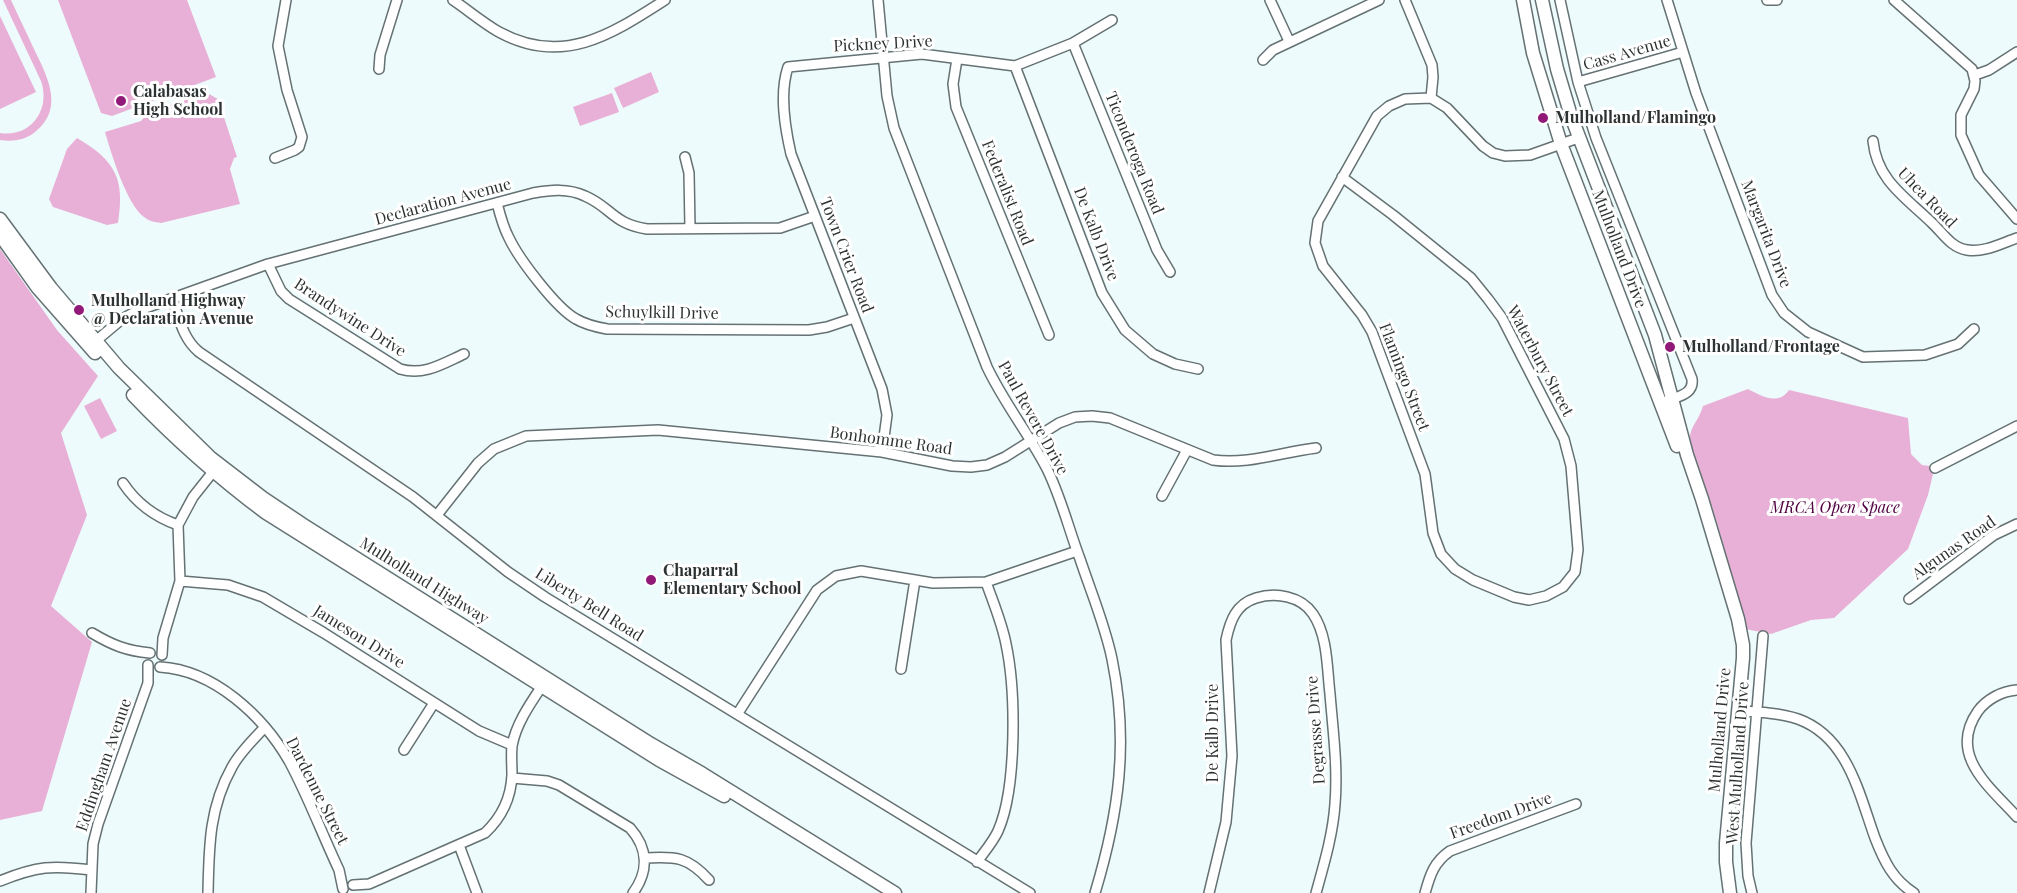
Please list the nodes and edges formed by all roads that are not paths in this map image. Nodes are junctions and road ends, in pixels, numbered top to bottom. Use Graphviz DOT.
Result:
graph roads {
  1 [pos="286,0"];
  2 [pos="397,0"];
  3 [pos="453,0"];
  4 [pos="665,0"];
  5 [pos="878,0"];
  6 [pos="1270,0"];
  7 [pos="1379,0"];
  8 [pos="1405,0"];
  9 [pos="1523,0"];
  10 [pos="1542,0"];
  11 [pos="1560,0"];
  12 [pos="1667,0"];
  13 [pos="1767,0"];
  14 [pos="1777,0"];
  15 [pos="1894,0"];
  16 [pos="1112,20"];
  17 [pos="1289,41"];
  18 [pos="1073,43"];
  19 [pos="1683,52"];
  20 [pos="2017,52"];
  21 [pos="884,57"];
  22 [pos="957,59"];
  23 [pos="1263,60"];
  24 [pos="1015,66"];
  25 [pos="788,67"];
  26 [pos="379,69"];
  27 [pos="1975,75"];
  28 [pos="1578,82"];
  29 [pos="1431,98"];
  30 [pos="1578,138"];
  31 [pos="1873,141"];
  32 [pos="1561,144"];
  33 [pos="686,157"];
  34 [pos="275,158"];
  35 [pos="1342,177"];
  36 [pos="497,203"];
  37 [pos="815,216"];
  38 [pos="0,219"];
  39 [pos="2017,219"];
  40 [pos="690,228"];
  41 [pos="0,235"];
  42 [pos="2017,238"];
  43 [pos="268,264"];
  44 [pos="1170,272"];
  45 [pos="172,298"];
  46 [pos="854,318"];
  47 [pos="1974,329"];
  48 [pos="1049,335"];
  49 [pos="93,344"];
  50 [pos="464,354"];
  51 [pos="1198,369"];
  52 [pos="1667,401"];
  53 [pos="2017,426"];
  54 [pos="1030,441"];
  55 [pos="1316,448"];
  56 [pos="1187,450"];
  57 [pos="882,452"];
  58 [pos="1935,468"];
  59 [pos="216,469"];
  60 [pos="123,483"];
  61 [pos="1162,496"];
  62 [pos="437,515"];
  63 [pos="2017,524"];
  64 [pos="178,525"];
  65 [pos="1077,551"];
  66 [pos="915,580"];
  67 [pos="180,581"];
  68 [pos="986,582"];
  69 [pos="1563,587"];
  70 [pos="1270,594"];
  71 [pos="1909,599"];
  72 [pos="92,633"];
  73 [pos="1763,636"];
  74 [pos="163,638"];
  75 [pos="163,656"];
  76 [pos="149,658"];
  77 [pos="159,667"];
  78 [pos="177,668"];
  79 [pos="901,669"];
  80 [pos="544,682"];
  81 [pos="148,683"];
  82 [pos="2017,690"];
  83 [pos="434,703"];
  84 [pos="1739,711"];
  85 [pos="1757,712"];
  86 [pos="738,713"];
  87 [pos="264,728"];
  88 [pos="512,745"];
  89 [pos="404,750"];
  90 [pos="512,778"];
  91 [pos="1576,804"];
  92 [pos="2017,817"];
  93 [pos="459,845"];
  94 [pos="645,858"];
  95 [pos="977,862"];
  96 [pos="92,870"];
  97 [pos="709,880"];
  98 [pos="0,881"];
  99 [pos="349,890"];
  100 [pos="91,893"];
  101 [pos="208,893"];
  102 [pos="477,893"];
  103 [pos="633,893"];
  104 [pos="880,893"];
  105 [pos="895,893"];
  106 [pos="1030,893"];
  107 [pos="1095,893"];
  108 [pos="1209,893"];
  109 [pos="1316,893"];
  110 [pos="1425,893"];
  111 [pos="1730,893"];
  112 [pos="1752,893"];
  113 [pos="1914,893"];
  1 -- 34 [label="street"];
  2 -- 26 [label="street"];
  3 -- 4 [label="street"];
  5 -- 21 [label="street, Paul Revere Drive"];
  6 -- 17 [label="street"];
  7 -- 17 [label="street"];
  8 -- 29 [label="street"];
  9 -- 32 [label="main road, Mulholland Drive"];
  10 -- 30 [label="main road, Mulholland Drive"];
  11 -- 28 [label="street"];
  12 -- 19 [label="street, Margarita Drive"];
  13 -- 14 [label="street"];
  15 -- 27 [label="street"];
  16 -- 18 [label="street, Pickney Drive"];
  17 -- 23 [label="street"];
  18 -- 24 [label="street, Pickney Drive"];
  18 -- 44 [label="street, Ticonderoga Road"];
  19 -- 28 [label="street, Cass Avenue"];
  19 -- 47 [label="street, Margarita Drive"];
  20 -- 27 [label="street"];
  21 -- 22 [label="street, Pickney Drive"];
  21 -- 25 [label="street, Pickney Drive"];
  21 -- 54 [label="street, Paul Revere Drive"];
  22 -- 24 [label="street, Pickney Drive"];
  22 -- 48 [label="street, Federalist Road"];
  24 -- 51 [label="street, De Kalb Drive"];
  25 -- 37 [label="street, Town Crier Road"];
  27 -- 39 [label="street"];
  28 -- 52 [label="street"];
  29 -- 32 [label="street"];
  29 -- 35 [label="street, Flamingo Street"];
  30 -- 32 [label="street"];
  30 -- 52 [label="main road, Mulholland Drive"];
  31 -- 42 [label="street, Uhea Road"];
  32 -- 52 [label="main road, Mulholland Drive"];
  33 -- 40 [label="street"];
  35 -- 69 [label="street, Waterbury Street"];
  35 -- 69 [label="street, Flamingo Street"];
  36 -- 40 [label="street, Declaration Avenue"];
  36 -- 43 [label="street, Declaration Avenue"];
  36 -- 46 [label="street, Schuylkill Drive"];
  37 -- 40 [label="street, Declaration Avenue"];
  37 -- 46 [label="street, Town Crier Road"];
  38 -- 49 [label="main road, Mulholland Highway"];
  41 -- 49 [label="main road, Mulholland Highway"];
  43 -- 45 [label="street, Declaration Avenue"];
  43 -- 50 [label="street, Brandywine Drive"];
  45 -- 49 [label="street, Declaration Avenue"];
  45 -- 62 [label="street, Liberty Bell Road"];
  46 -- 57 [label="street, Town Crier Road"];
  49 -- 59 [label="main road, Mulholland Highway"];
  52 -- 84 [label="main road, Mulholland Drive"];
  53 -- 58 [label="street"];
  54 -- 56 [label="street, Bonhomme Road"];
  54 -- 57 [label="street, Bonhomme Road"];
  54 -- 65 [label="street, Paul Revere Drive"];
  55 -- 56 [label="street, Bonhomme Road"];
  56 -- 61 [label="street"];
  57 -- 62 [label="street, Bonhomme Road"];
  59 -- 64 [label="street"];
  59 -- 80 [label="main road, Mulholland Highway"];
  60 -- 64 [label="street"];
  62 -- 86 [label="street, Liberty Bell Road"];
  63 -- 71 [label="street, Algunas Road"];
  64 -- 67 [label="street"];
  65 -- 68 [label="street"];
  65 -- 107 [label="street, Paul Revere Drive"];
  66 -- 68 [label="street"];
  66 -- 79 [label="street"];
  66 -- 86 [label="street"];
  67 -- 74 [label="street"];
  67 -- 83 [label="street, Jameson Drive"];
  68 -- 95 [label="street"];
  70 -- 108 [label="street, De Kalb Drive"];
  70 -- 109 [label="street, Degrasse Drive"];
  72 -- 76 [label="street"];
  73 -- 85 [label="street, West Mulholland Drive"];
  74 -- 75 [label="street"];
  74 -- 76 [label="street"];
  75 -- 76 [label="street"];
  75 -- 77 [label="street"];
  75 -- 78 [label="street, Dardenne Street"];
  76 -- 77 [label="street"];
  76 -- 81 [label="street, Eddingham Avenue"];
  77 -- 78 [label="street, Dardenne Street"];
  77 -- 81 [label="street, Eddingham Avenue"];
  78 -- 87 [label="street, Dardenne Street"];
  80 -- 88 [label="street"];
  80 -- 104 [label="main road, Mulholland Highway"];
  80 -- 105 [label="main road, Mulholland Highway"];
  81 -- 96 [label="street, Eddingham Avenue"];
  82 -- 92 [label="street"];
  83 -- 88 [label="street, Jameson Drive"];
  83 -- 89 [label="street"];
  84 -- 85 [label="street"];
  84 -- 111 [label="main road, Mulholland Drive"];
  85 -- 112 [label="street, West Mulholland Drive"];
  85 -- 113 [label="street"];
  86 -- 95 [label="street, Liberty Bell Road"];
  87 -- 99 [label="street, Dardenne Street"];
  87 -- 101 [label="street"];
  88 -- 90 [label="street"];
  90 -- 93 [label="street"];
  90 -- 94 [label="street"];
  91 -- 110 [label="street, Freedom Drive"];
  93 -- 99 [label="street"];
  93 -- 102 [label="street"];
  94 -- 97 [label="street"];
  94 -- 103 [label="street"];
  95 -- 106 [label="street, Liberty Bell Road"];
  96 -- 98 [label="street"];
  96 -- 100 [label="street, Eddingham Avenue"];
}
